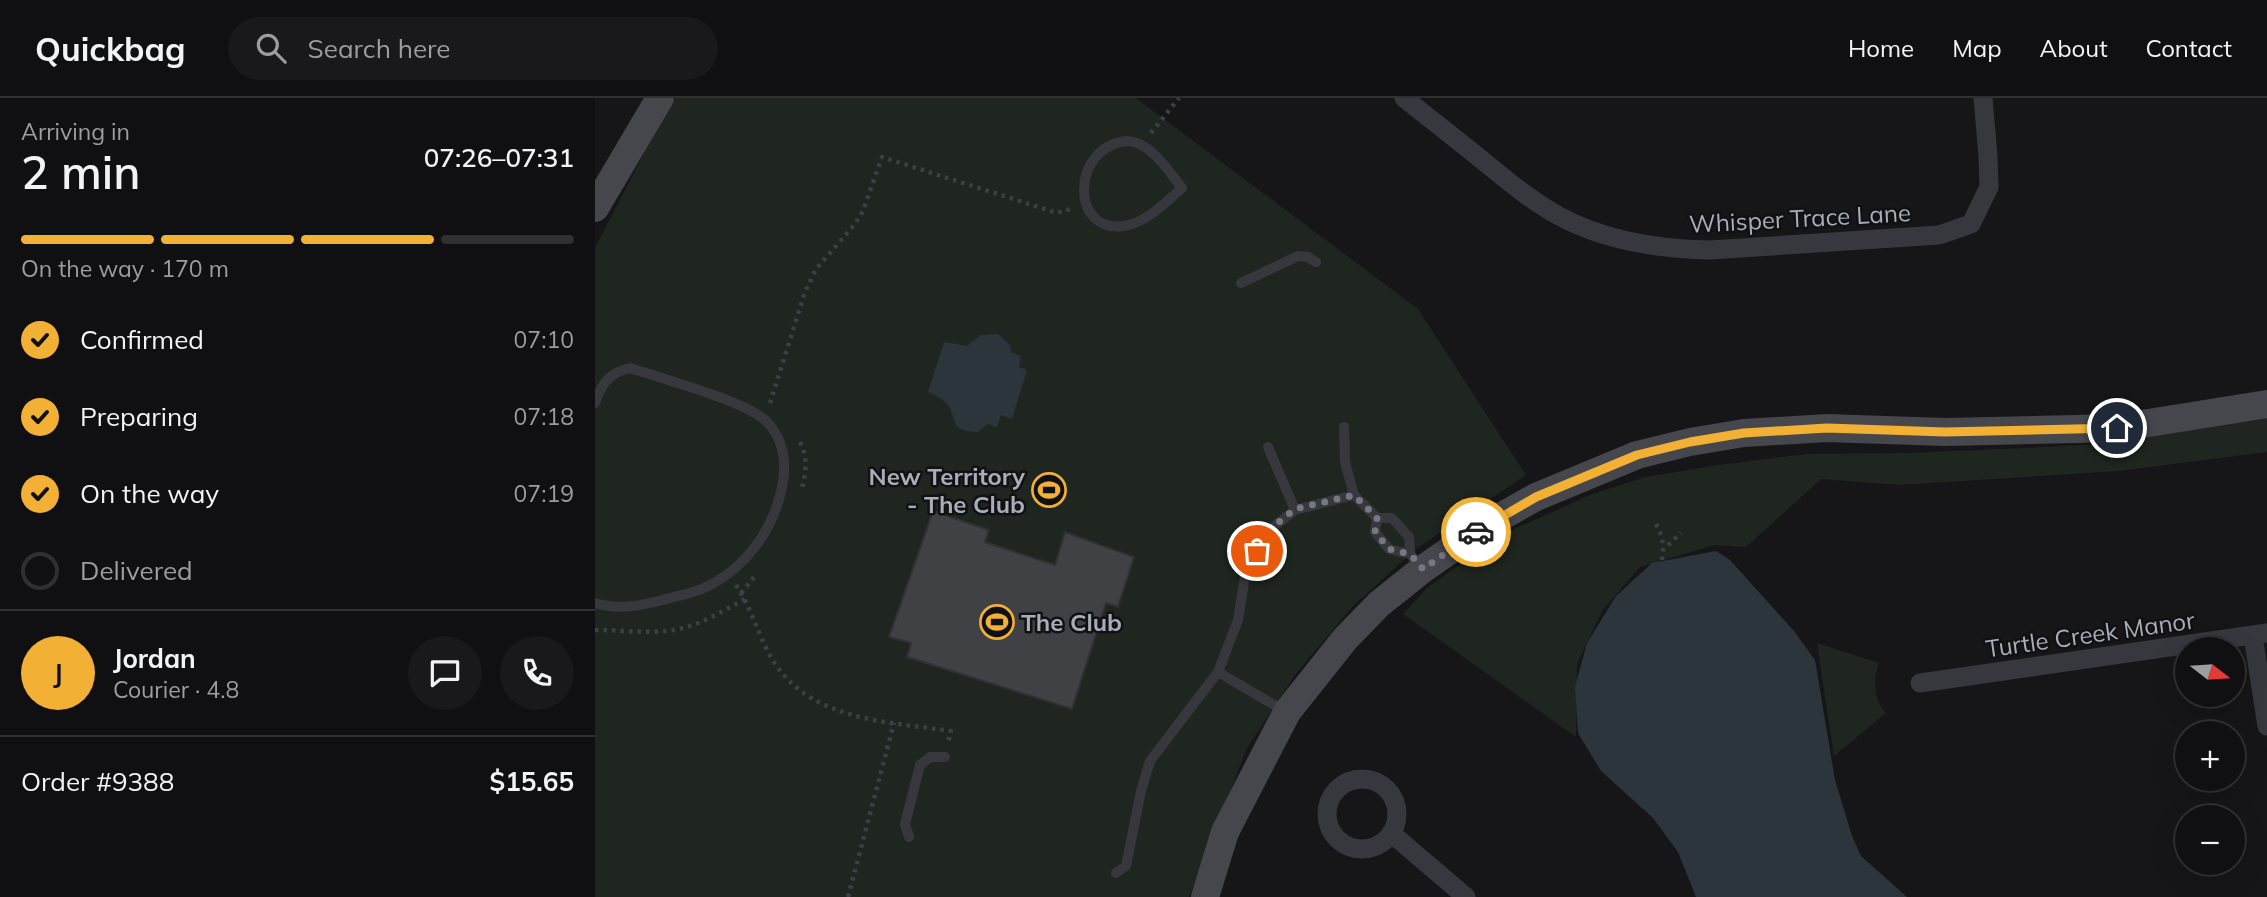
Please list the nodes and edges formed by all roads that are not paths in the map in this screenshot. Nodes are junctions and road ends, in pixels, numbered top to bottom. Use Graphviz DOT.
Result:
graph roads {
  1 [pos="660,98"];
  2 [pos="1404,98"];
  3 [pos="1983,98"];
  4 [pos="1085,205"];
  5 [pos="595,208"];
  6 [pos="1316,262"];
  7 [pos="1241,283"];
  8 [pos="595,403"];
  9 [pos="2267,404"];
  10 [pos="1344,426"];
  11 [pos="1268,447"];
  12 [pos="1354,495"];
  13 [pos="1295,509"];
  14 [pos="1377,518"];
  15 [pos="1416,562"];
  16 [pos="595,603"];
  17 [pos="2260,634"];
  18 [pos="1218,672"];
  19 [pos="1920,682"];
  20 [pos="1287,712"];
  21 [pos="2267,726"];
  22 [pos="945,757"];
  23 [pos="1391,833"];
  24 [pos="909,837"];
  25 [pos="1116,873"];
  26 [pos="1205,897"];
  27 [pos="1465,897"];
  1 -- 5 [label="street"];
  2 -- 3 [label="street, Whisper Trace Lane"];
  4 -- 4 [label="lane"];
  6 -- 7 [label="lane"];
  8 -- 16 [label="lane"];
  9 -- 15 [label="street"];
  10 -- 12 [label="lane"];
  11 -- 13 [label="lane"];
  12 -- 13 [label="lane"];
  12 -- 14 [label="lane"];
  13 -- 18 [label="lane"];
  14 -- 15 [label="lane"];
  14 -- 15 [label="lane"];
  15 -- 20 [label="street"];
  17 -- 19 [label="street, Turtle Creek Manor"];
  17 -- 21 [label="street"];
  18 -- 20 [label="lane"];
  18 -- 25 [label="lane"];
  20 -- 26 [label="street"];
  22 -- 24 [label="lane"];
  23 -- 27 [label="street"];
}
